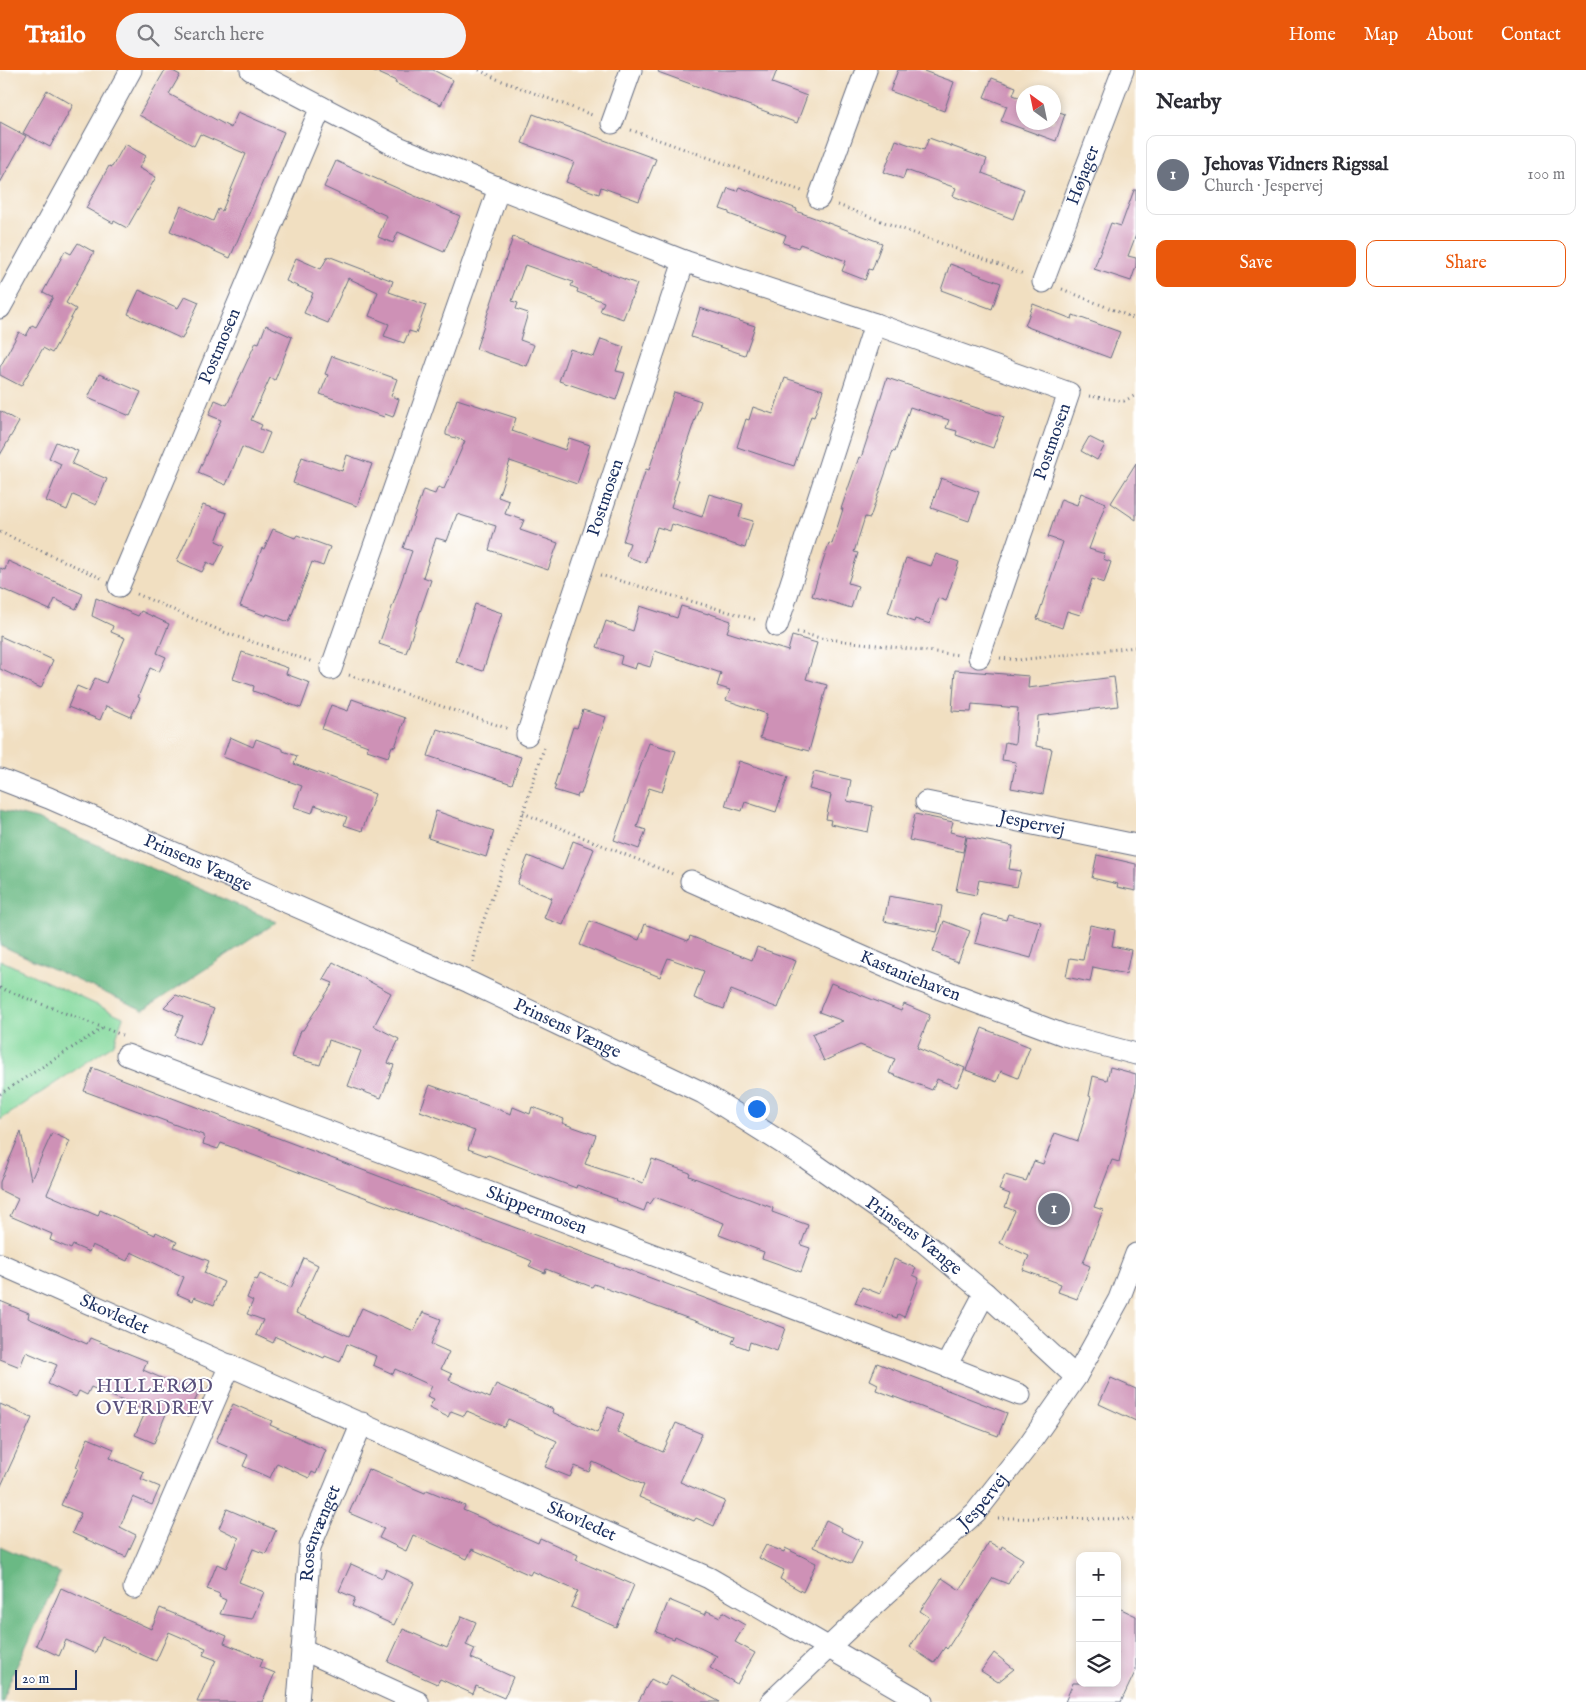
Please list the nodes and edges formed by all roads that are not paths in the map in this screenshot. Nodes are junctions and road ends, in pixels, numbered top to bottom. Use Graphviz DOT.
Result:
graph roads {
  1 [pos="130,70"];
  2 [pos="251,70"];
  3 [pos="632,70"];
  4 [pos="866,70"];
  5 [pos="1123,70"];
  6 [pos="321,107"];
  7 [pos="612,123"];
  8 [pos="499,188"];
  9 [pos="819,198"];
  10 [pos="684,260"];
  11 [pos="1043,282"];
  12 [pos="0,308"];
  13 [pos="874,324"];
  14 [pos="119,586"];
  15 [pos="777,626"];
  16 [pos="979,657"];
  17 [pos="330,669"];
  18 [pos="527,734"];
  19 [pos="0,779"];
  20 [pos="926,802"];
  21 [pos="1136,844"];
  22 [pos="691,881"];
  23 [pos="1136,1054"];
  24 [pos="127,1055"];
  25 [pos="1136,1254"];
  26 [pos="0,1264"];
  27 [pos="985,1294"];
  28 [pos="230,1365"];
  29 [pos="946,1366"];
  30 [pos="1076,1376"];
  31 [pos="1020,1396"];
  32 [pos="362,1423"];
  33 [pos="134,1588"];
  34 [pos="828,1647"];
  35 [pos="302,1649"];
  36 [pos="298,1702"];
  37 [pos="418,1702"];
  38 [pos="771,1702"];
  39 [pos="922,1702"];
  1 -- 12 [label="street"];
  2 -- 6 [label="street, Postmosen"];
  3 -- 7 [label="street"];
  4 -- 9 [label="street"];
  5 -- 11 [label="street, Højager"];
  6 -- 8 [label="street, Postmosen"];
  6 -- 14 [label="street, Postmosen"];
  8 -- 10 [label="street, Postmosen"];
  8 -- 17 [label="street"];
  10 -- 13 [label="street, Postmosen"];
  10 -- 18 [label="street, Postmosen"];
  13 -- 15 [label="street"];
  13 -- 16 [label="street, Postmosen"];
  19 -- 27 [label="street, Prinsens Vænge"];
  20 -- 21 [label="street, Jespervej"];
  22 -- 23 [label="street, Kastaniehaven"];
  24 -- 29 [label="street, Skippermosen"];
  25 -- 30 [label="street, Jespervej"];
  26 -- 28 [label="street, Skovledet"];
  27 -- 29 [label="street"];
  27 -- 30 [label="street, Prinsens Vænge"];
  28 -- 32 [label="street, Skovledet"];
  28 -- 33 [label="street"];
  29 -- 31 [label="street, Skippermosen"];
  30 -- 34 [label="street, Jespervej"];
  32 -- 34 [label="street, Skovledet"];
  32 -- 35 [label="street, Rosenvænget"];
  34 -- 38 [label="street, Jespervej"];
  34 -- 39 [label="street, Skovledet"];
  35 -- 36 [label="street, Rosenvænget"];
  35 -- 37 [label="street"];
}
